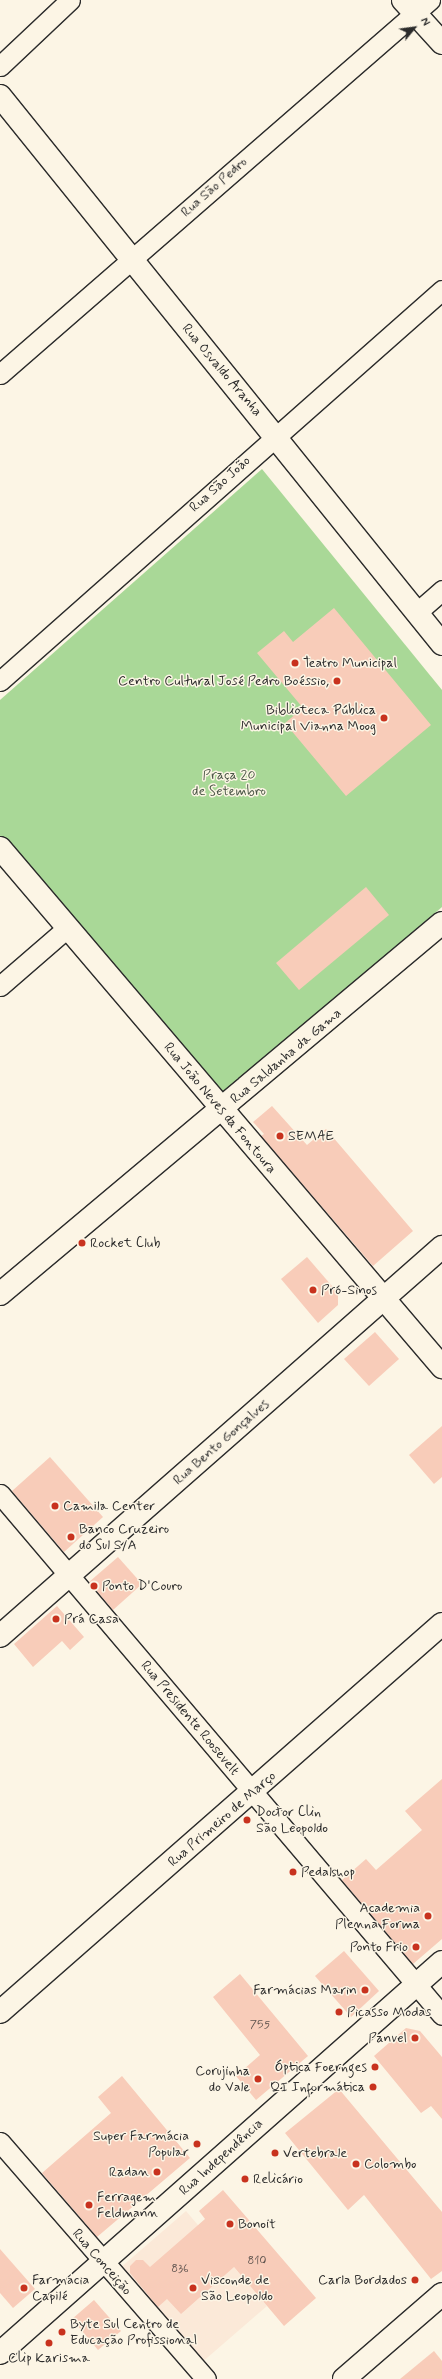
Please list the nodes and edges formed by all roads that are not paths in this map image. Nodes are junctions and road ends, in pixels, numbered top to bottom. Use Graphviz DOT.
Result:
graph roads {
  1 [pos="70,0"];
  2 [pos="416,4"];
  3 [pos="442,43"];
  4 [pos="0,66"];
  5 [pos="0,96"];
  6 [pos="130,259"];
  7 [pos="442,290"];
  8 [pos="0,374"];
  9 [pos="275,435"];
  10 [pos="442,590"];
  11 [pos="416,613"];
  12 [pos="442,644"];
  13 [pos="0,681"];
  14 [pos="0,848"];
  15 [pos="442,923"];
  16 [pos="68,927"];
  17 [pos="0,986"];
  18 [pos="222,1110"];
  19 [pos="442,1246"];
  20 [pos="0,1294"];
  21 [pos="383,1299"];
  22 [pos="442,1366"];
  23 [pos="0,1494"];
  24 [pos="70,1575"];
  25 [pos="442,1624"];
  26 [pos="0,1636"];
  27 [pos="254,1792"];
  28 [pos="442,1962"];
  29 [pos="417,1985"];
  30 [pos="0,2012"];
  31 [pos="442,2015"];
  32 [pos="0,2142"];
  33 [pos="101,2262"];
  34 [pos="442,2294"];
  35 [pos="0,2353"];
  36 [pos="206,2379"];
  37 [pos="344,2379"];
  1 -- 4 [label="street"];
  2 -- 3 [label="street"];
  2 -- 6 [label="street, Rua São Pedro"];
  5 -- 6 [label="street, Rua Osvaldo Aranha"];
  6 -- 8 [label="street, Rua São Pedro"];
  6 -- 9 [label="street, Rua Osvaldo Aranha"];
  7 -- 9 [label="street, Rua São João"];
  9 -- 11 [label="street, Rua Osvaldo Aranha"];
  9 -- 13 [label="street, Rua São João"];
  10 -- 11 [label="street"];
  11 -- 12 [label="street, Rua Osvaldo Aranha"];
  14 -- 16 [label="street, Rua João Neves da Fontoura"];
  15 -- 18 [label="street, Rua Saldanha da Gama"];
  16 -- 17 [label="street"];
  16 -- 18 [label="street, Rua João Neves da Fontoura"];
  18 -- 20 [label="street, Rua Saldanha da Gama"];
  18 -- 21 [label="street, Rua João Neves da Fontoura"];
  19 -- 21 [label="street, Rua Bento Gonçalves"];
  21 -- 22 [label="street, Rua João Neves da Fontoura"];
  21 -- 24 [label="street, Rua Bento Gonçalves"];
  23 -- 24 [label="street, Rua Presidente Roosevelt"];
  24 -- 26 [label="street, Rua Bento Gonçalves"];
  24 -- 27 [label="street, Rua Presidente Roosevelt"];
  25 -- 27 [label="street, Rua Primeiro de Março"];
  27 -- 29 [label="street, Rua Presidente Roosevelt"];
  27 -- 30 [label="street, Rua Primeiro de Março"];
  28 -- 29 [label="street, Rua Independência"];
  29 -- 31 [label="street, Rua Presidente Roosevelt"];
  29 -- 33 [label="street, Rua Independência"];
  32 -- 33 [label="street, Rua Conceição"];
  33 -- 35 [label="street, Rua Independência"];
  33 -- 36 [label="street, Rua Conceição"];
  34 -- 37 [label="street"];
}
